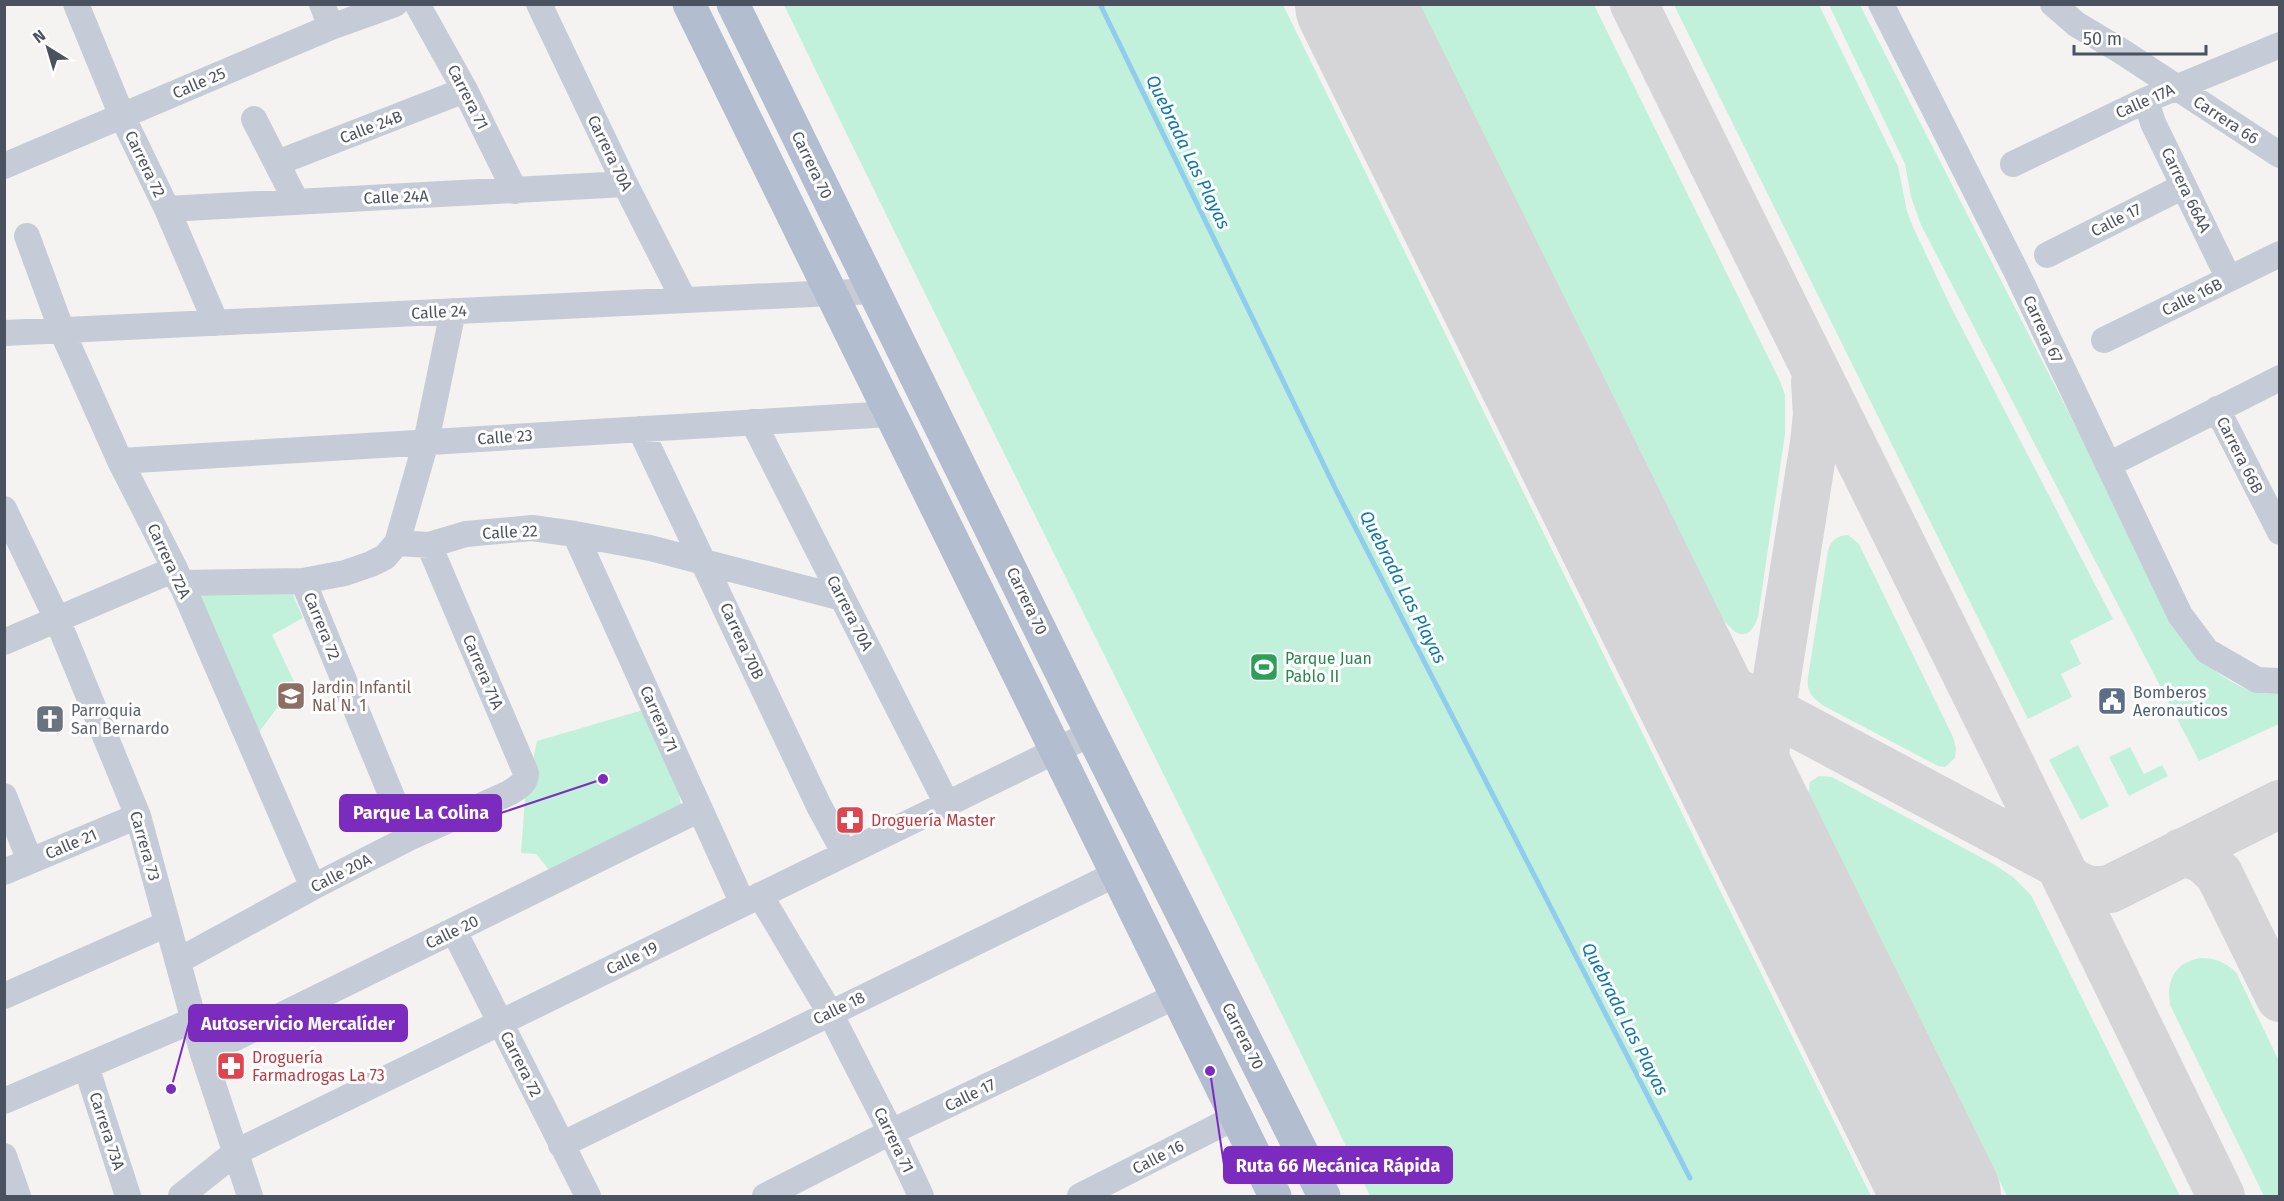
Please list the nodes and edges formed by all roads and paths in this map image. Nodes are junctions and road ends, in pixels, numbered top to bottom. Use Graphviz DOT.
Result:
graph roads {
  1 [pos="76,4"];
  2 [pos="395,4"];
  3 [pos="417,4"];
  4 [pos="539,4"];
  5 [pos="689,4"];
  6 [pos="733,4"];
  7 [pos="1881,4"];
  8 [pos="2061,6"];
  9 [pos="327,16"];
  10 [pos="2280,45"];
  11 [pos="2175,87"];
  12 [pos="465,90"];
  13 [pos="2146,100"];
  14 [pos="122,116"];
  15 [pos="254,119"];
  16 [pos="2280,155"];
  17 [pos="277,163"];
  18 [pos="2013,164"];
  19 [pos="4,166"];
  20 [pos="625,184"];
  21 [pos="2184,186"];
  22 [pos="514,191"];
  23 [pos="297,201"];
  24 [pos="167,209"];
  25 [pos="27,236"];
  26 [pos="2280,254"];
  27 [pos="2047,255"];
  28 [pos="2229,279"];
  29 [pos="874,291"];
  30 [pos="831,293"];
  31 [pos="684,300"];
  32 [pos="453,312"];
  33 [pos="216,323"];
  34 [pos="62,331"];
  35 [pos="4,333"];
  36 [pos="2104,340"];
  37 [pos="2280,378"];
  38 [pos="2217,409"];
  39 [pos="890,414"];
  40 [pos="753,422"];
  41 [pos="640,429"];
  42 [pos="426,442"];
  43 [pos="120,461"];
  44 [pos="2108,465"];
  45 [pos="4,509"];
  46 [pos="2280,532"];
  47 [pos="575,534"];
  48 [pos="397,543"];
  49 [pos="429,544"];
  50 [pos="705,563"];
  51 [pos="178,576"];
  52 [pos="303,581"];
  53 [pos="843,598"];
  54 [pos="57,620"];
  55 [pos="4,642"];
  56 [pos="2280,681"];
  57 [pos="1092,733"];
  58 [pos="1056,751"];
  59 [pos="508,793"];
  60 [pos="4,796"];
  61 [pos="947,804"];
  62 [pos="700,809"];
  63 [pos="138,816"];
  64 [pos="409,838"];
  65 [pos="845,854"];
  66 [pos="30,861"];
  67 [pos="4,872"];
  68 [pos="1116,874"];
  69 [pos="313,887"];
  70 [pos="752,900"];
  71 [pos="167,924"];
  72 [pos="454,931"];
  73 [pos="178,961"];
  74 [pos="4,996"];
  75 [pos="1176,996"];
  76 [pos="830,1013"];
  77 [pos="194,1020"];
  78 [pos="500,1022"];
  79 [pos="203,1054"];
  80 [pos="86,1066"];
  81 [pos="7,1094"];
  82 [pos="1236,1117"];
  83 [pos="891,1132"];
  84 [pos="561,1145"];
  85 [pos="236,1152"];
  86 [pos="4,1156"];
  87 [pos="18,1197"];
  88 [pos="128,1197"];
  89 [pos="181,1197"];
  90 [pos="250,1197"];
  91 [pos="588,1197"];
  92 [pos="765,1197"];
  93 [pos="921,1197"];
  94 [pos="1080,1197"];
  95 [pos="1275,1197"];
  96 [pos="1324,1197"];
  1 -- 14 [label="street, Carrera 72"];
  2 -- 9 [label="street, Calle 25"];
  3 -- 12 [label="street, Carrera 71"];
  4 -- 20 [label="street, Carrera 70A"];
  5 -- 30 [label="main road"];
  6 -- 29 [label="main road, Carrera 70"];
  7 -- 44 [label="street, Carrera 67"];
  8 -- 11 [label="street, Carrera 66"];
  9 -- 14 [label="street, Calle 25"];
  10 -- 11 [label="street, Calle 17A"];
  11 -- 13 [label="street, Calle 17A"];
  11 -- 16 [label="street, Carrera 66"];
  12 -- 17 [label="street, Calle 24B"];
  12 -- 22 [label="street, Carrera 71"];
  13 -- 18 [label="street, Calle 17A"];
  13 -- 21 [label="street, Carrera 66AA"];
  14 -- 19 [label="street, Calle 25"];
  14 -- 24 [label="street, Carrera 72"];
  15 -- 17 [label="street"];
  17 -- 23 [label="street"];
  20 -- 22 [label="street, Calle 24A"];
  20 -- 31 [label="street, Carrera 70A"];
  21 -- 27 [label="street, Calle 17"];
  21 -- 28 [label="street, Carrera 66AA"];
  22 -- 23 [label="street, Calle 24A"];
  23 -- 24 [label="street, Calle 24A"];
  24 -- 33 [label="street, Carrera 72"];
  25 -- 34 [label="street, Carrera 72A"];
  26 -- 28 [label="street, Calle 16B"];
  28 -- 36 [label="street, Calle 16B"];
  29 -- 30 [label="street, Calle 24"];
  29 -- 57 [label="main road, Carrera 70"];
  30 -- 31 [label="street, Calle 24"];
  30 -- 39 [label="main road"];
  31 -- 32 [label="street, Calle 24"];
  32 -- 33 [label="street, Calle 24"];
  32 -- 42 [label="street"];
  33 -- 34 [label="street, Calle 24"];
  34 -- 35 [label="street, Calle 24"];
  34 -- 43 [label="street, Carrera 72A"];
  37 -- 38 [label="street"];
  38 -- 44 [label="street"];
  38 -- 46 [label="street, Carrera 66B"];
  39 -- 40 [label="street, Calle 23"];
  39 -- 58 [label="main road"];
  40 -- 41 [label="street, Calle 23"];
  40 -- 53 [label="street, Carrera 70A"];
  41 -- 42 [label="street, Calle 23"];
  41 -- 50 [label="street, Carrera 70B"];
  42 -- 43 [label="street, Calle 23"];
  42 -- 48 [label="street"];
  43 -- 51 [label="street, Carrera 72A"];
  44 -- 56 [label="street, Carrera 67"];
  45 -- 54 [label="street, Carrera 73"];
  47 -- 49 [label="street, Calle 22"];
  47 -- 50 [label="street, Calle 22"];
  47 -- 62 [label="street, Carrera 71"];
  48 -- 49 [label="street, Calle 22"];
  48 -- 52 [label="street"];
  49 -- 59 [label="street, Carrera 71A"];
  50 -- 53 [label="street, Calle 22"];
  50 -- 65 [label="street, Carrera 70B"];
  51 -- 52 [label="street"];
  51 -- 54 [label="street"];
  51 -- 69 [label="street, Carrera 72A"];
  52 -- 64 [label="street, Carrera 72"];
  53 -- 61 [label="street, Carrera 70A"];
  54 -- 55 [label="street"];
  54 -- 63 [label="street, Carrera 73"];
  57 -- 58 [label="street, Calle 19"];
  57 -- 96 [label="main road, Carrera 70"];
  58 -- 61 [label="street, Calle 19"];
  58 -- 68 [label="main road"];
  59 -- 64 [label="street, Calle 20A"];
  60 -- 66 [label="street"];
  61 -- 65 [label="street, Calle 19"];
  62 -- 70 [label="street, Carrera 71"];
  62 -- 72 [label="street, Calle 20"];
  63 -- 66 [label="street, Calle 21"];
  63 -- 71 [label="street, Carrera 73"];
  64 -- 69 [label="street, Calle 20A"];
  65 -- 70 [label="street, Calle 19"];
  66 -- 67 [label="street, Calle 21"];
  68 -- 75 [label="main road"];
  68 -- 76 [label="street, Calle 18"];
  69 -- 73 [label="street, Calle 20A"];
  70 -- 76 [label="street, Carrera 71"];
  70 -- 78 [label="street, Calle 19"];
  71 -- 73 [label="street, Carrera 73"];
  71 -- 74 [label="street"];
  72 -- 78 [label="street, Carrera 72"];
  72 -- 79 [label="street, Calle 20"];
  73 -- 77 [label="street, Carrera 73"];
  75 -- 82 [label="main road"];
  75 -- 83 [label="street, Calle 17"];
  76 -- 83 [label="street, Carrera 71"];
  76 -- 84 [label="street, Calle 18"];
  77 -- 79 [label="street, Carrera 73"];
  77 -- 80 [label="street"];
  78 -- 84 [label="street, Carrera 72"];
  78 -- 85 [label="street, Calle 19"];
  79 -- 85 [label="street, Carrera 73"];
  80 -- 81 [label="street"];
  80 -- 88 [label="street, Carrera 73A"];
  82 -- 94 [label="street, Calle 16"];
  82 -- 95 [label="main road"];
  83 -- 92 [label="street, Calle 17"];
  83 -- 93 [label="street, Carrera 71"];
  84 -- 91 [label="street, Carrera 72"];
  85 -- 89 [label="street, Calle 19"];
  85 -- 90 [label="street, Carrera 73"];
  86 -- 87 [label="street"];
}
